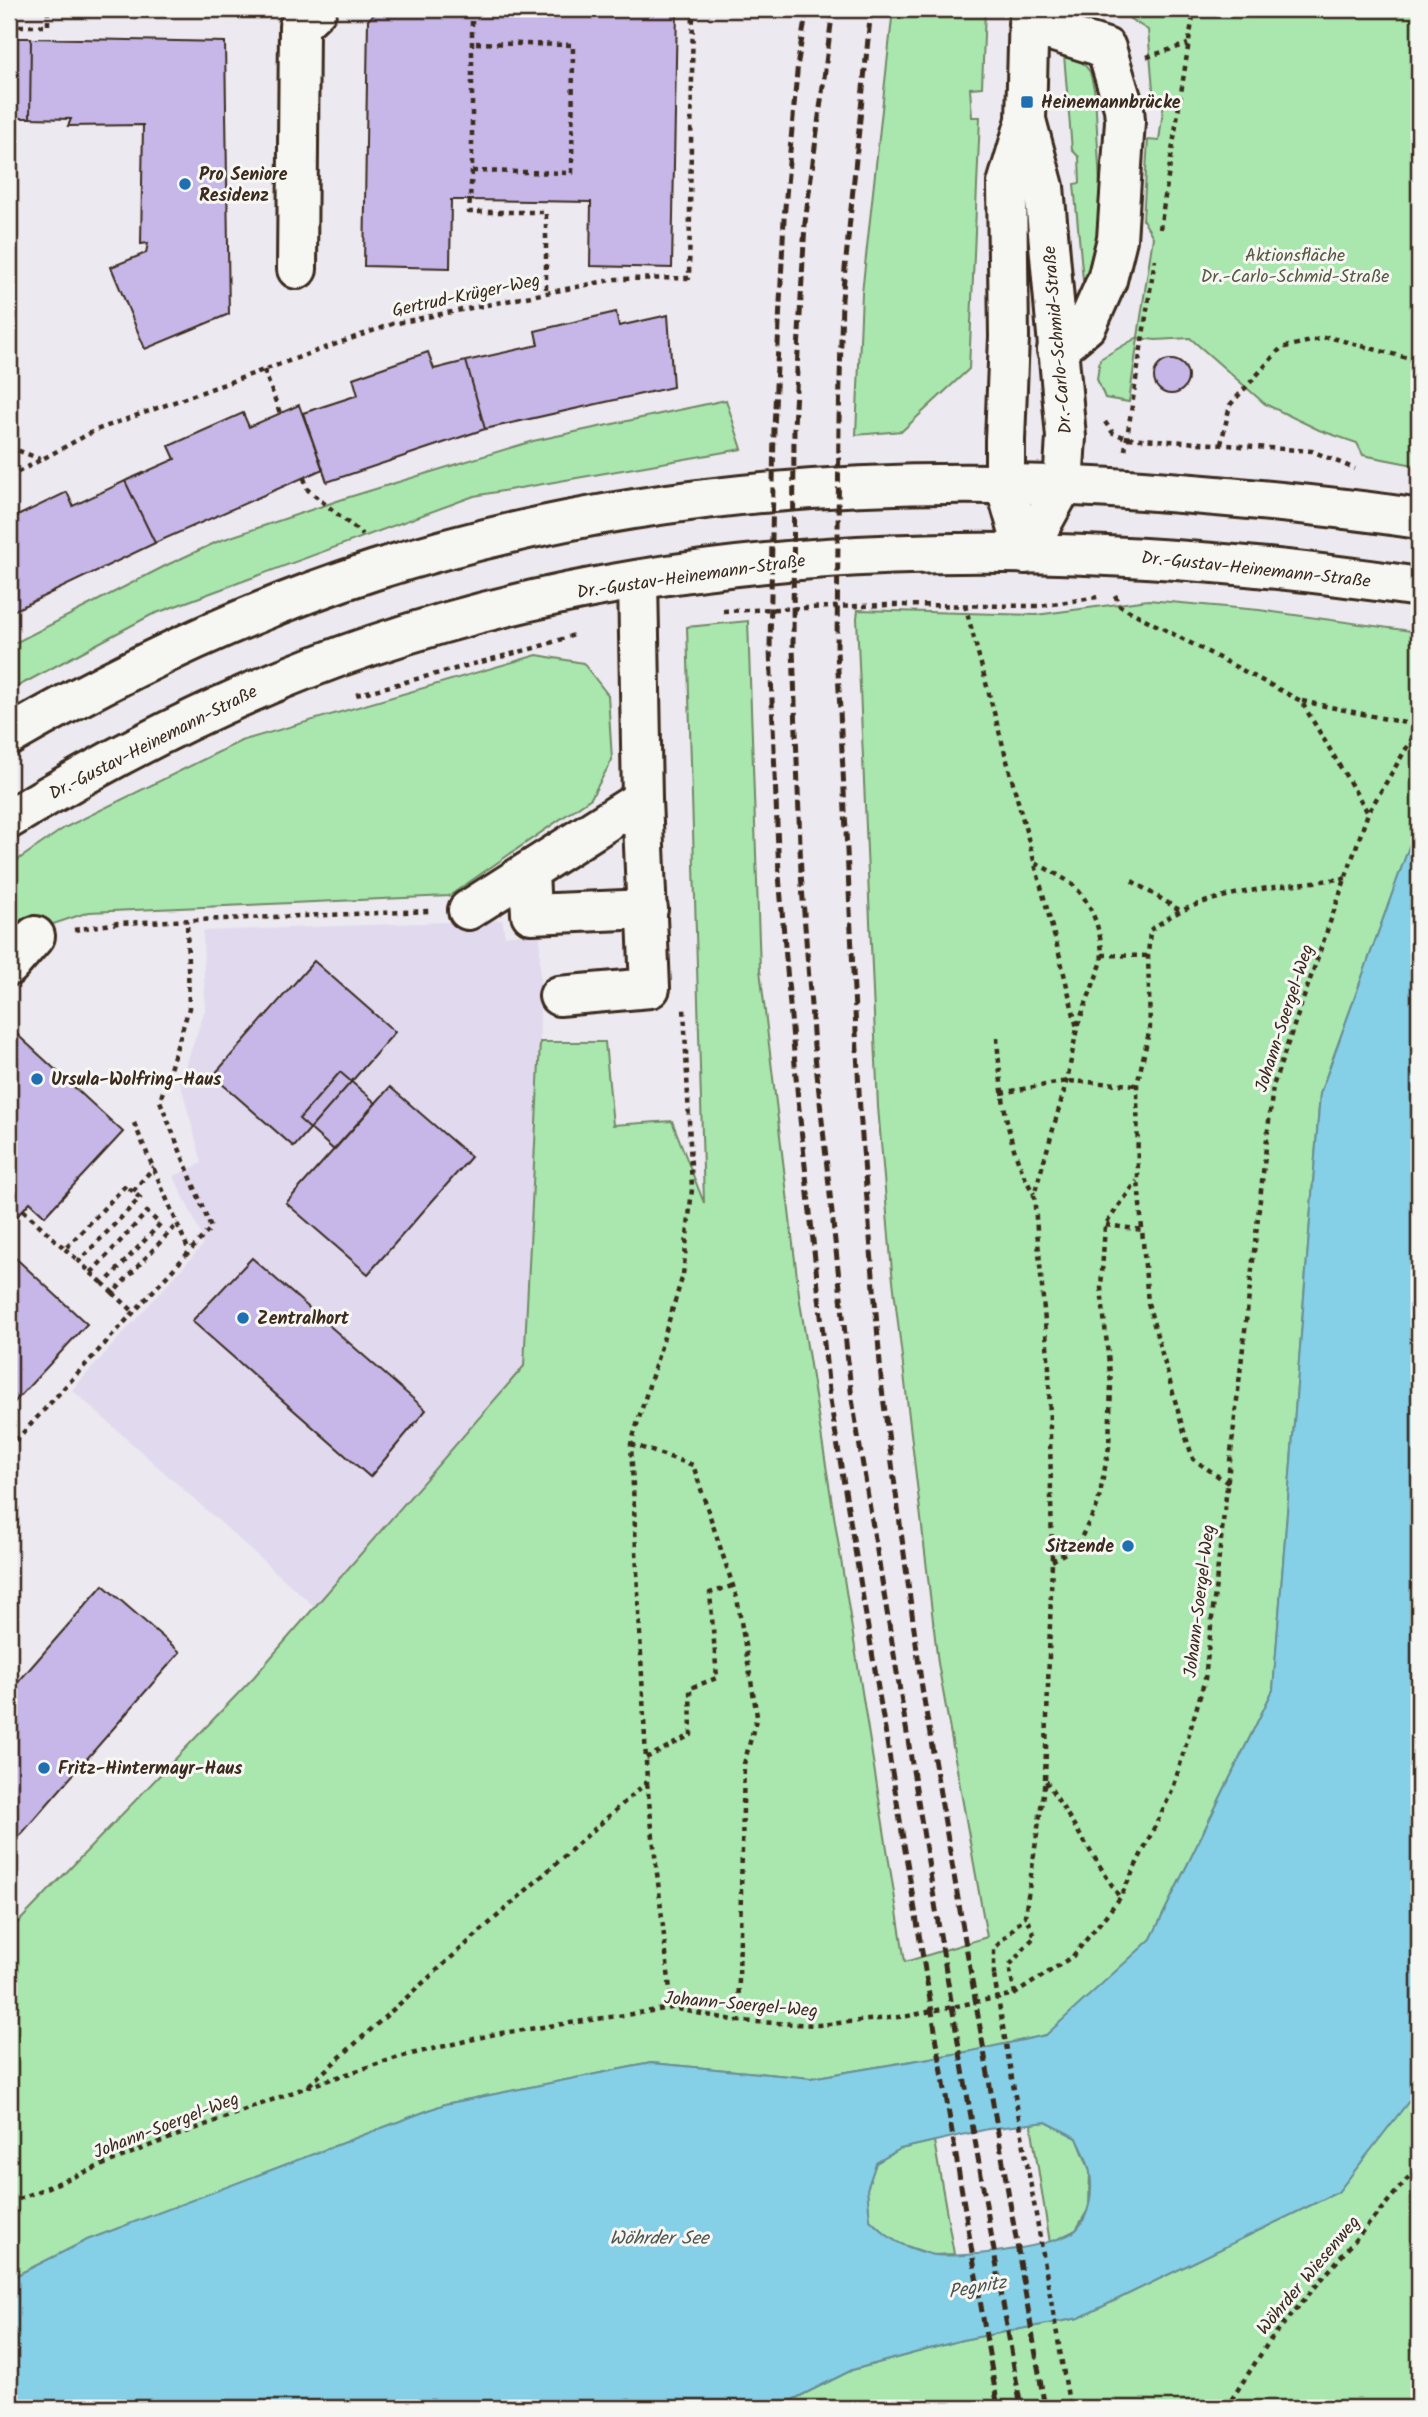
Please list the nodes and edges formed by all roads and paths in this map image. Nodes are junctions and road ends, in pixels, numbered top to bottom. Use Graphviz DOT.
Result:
graph roads {
  1 [pos="48,9"];
  2 [pos="317,9"];
  3 [pos="693,9"];
  4 [pos="1194,9"];
  5 [pos="1028,16"];
  6 [pos="472,21"];
  7 [pos="9,26"];
  8 [pos="472,43"];
  9 [pos="1189,44"];
  10 [pos="1146,58"];
  11 [pos="1026,120"];
  12 [pos="472,171"];
  13 [pos="9,216"];
  14 [pos="9,228"];
  15 [pos="1158,237"];
  16 [pos="1156,251"];
  17 [pos="297,269"];
  18 [pos="546,293"];
  19 [pos="1009,337"];
  20 [pos="1057,350"];
  21 [pos="1419,361"];
  22 [pos="264,370"];
  23 [pos="280,413"];
  24 [pos="1099,414"];
  25 [pos="1127,438"];
  26 [pos="1221,444"];
  27 [pos="9,447"];
  28 [pos="1125,447"];
  29 [pos="41,460"];
  30 [pos="1363,472"];
  31 [pos="9,477"];
  32 [pos="304,478"];
  33 [pos="1005,484"];
  34 [pos="1063,485"];
  35 [pos="1419,519"];
  36 [pos="372,542"];
  37 [pos="1025,554"];
  38 [pos="638,580"];
  39 [pos="1115,587"];
  40 [pos="1419,587"];
  41 [pos="1115,595"];
  42 [pos="965,605"];
  43 [pos="722,611"];
  44 [pos="576,635"];
  45 [pos="348,697"];
  46 [pos="1301,701"];
  47 [pos="1419,727"];
  48 [pos="9,736"];
  49 [pos="642,799"];
  50 [pos="1368,813"];
  51 [pos="9,819"];
  52 [pos="1035,862"];
  53 [pos="530,871"];
  54 [pos="1347,878"];
  55 [pos="1132,881"];
  56 [pos="648,909"];
  57 [pos="468,910"];
  58 [pos="1181,911"];
  59 [pos="187,920"];
  60 [pos="35,936"];
  61 [pos="1102,955"];
  62 [pos="1148,956"];
  63 [pos="9,966"];
  64 [pos="559,996"];
  65 [pos="684,998"];
  66 [pos="1077,1028"];
  67 [pos="997,1038"];
  68 [pos="1067,1081"];
  69 [pos="1137,1085"];
  70 [pos="1001,1093"];
  71 [pos="134,1123"];
  72 [pos="154,1167"];
  73 [pos="1138,1180"];
  74 [pos="133,1191"];
  75 [pos="1034,1195"];
  76 [pos="23,1210"];
  77 [pos="178,1223"];
  78 [pos="1105,1225"];
  79 [pos="1143,1230"];
  80 [pos="65,1249"];
  81 [pos="190,1251"];
  82 [pos="79,1261"];
  83 [pos="91,1273"];
  84 [pos="104,1284"];
  85 [pos="113,1293"];
  86 [pos="134,1312"];
  87 [pos="631,1444"];
  88 [pos="9,1446"];
  89 [pos="1228,1483"];
  90 [pos="1052,1561"];
  91 [pos="732,1586"];
  92 [pos="646,1758"];
  93 [pos="1045,1780"];
  94 [pos="647,1782"];
  95 [pos="1120,1898"];
  96 [pos="1025,1916"];
  97 [pos="1015,1994"];
  98 [pos="672,2008"];
  99 [pos="738,2021"];
  100 [pos="307,2087"];
  101 [pos="1419,2165"];
  102 [pos="9,2203"];
  103 [pos="1070,2408"];
  104 [pos="1226,2408"];
  1 -- 7 [label="path"];
  2 -- 17 [label="main road"];
  3 -- 18 [label="path, Gertrud-Krüger-Weg"];
  4 -- 9 [label="path"];
  5 -- 11 [label="main road, Dr.-Carlo-Schmid-Straße"];
  5 -- 20 [label="main road"];
  6 -- 8 [label="path"];
  8 -- 12 [label="path"];
  8 -- 12 [label="path"];
  9 -- 10 [label="path"];
  9 -- 15 [label="path"];
  11 -- 19 [label="main road, Dr.-Carlo-Schmid-Straße"];
  11 -- 20 [label="main road, Dr.-Carlo-Schmid-Straße"];
  12 -- 18 [label="path"];
  13 -- 14 [label="path"];
  16 -- 25 [label="path"];
  18 -- 22 [label="path, Gertrud-Krüger-Weg"];
  19 -- 20 [label="main road"];
  19 -- 33 [label="main road, Dr.-Carlo-Schmid-Straße"];
  20 -- 34 [label="main road, Dr.-Carlo-Schmid-Straße"];
  21 -- 26 [label="path"];
  22 -- 23 [label="path"];
  22 -- 29 [label="path, Gertrud-Krüger-Weg"];
  24 -- 25 [label="path"];
  25 -- 26 [label="path"];
  25 -- 28 [label="path"];
  26 -- 30 [label="path"];
  27 -- 29 [label="path"];
  29 -- 31 [label="path, Gertrud-Krüger-Weg"];
  32 -- 36 [label="path"];
  33 -- 34 [label="main road"];
  33 -- 37 [label="main road, Dr.-Carlo-Schmid-Straße"];
  33 -- 48 [label="main road"];
  34 -- 35 [label="main road"];
  34 -- 37 [label="main road, Dr.-Carlo-Schmid-Straße"];
  37 -- 38 [label="main road, Dr.-Gustav-Heinemann-Straße"];
  37 -- 40 [label="main road, Dr.-Gustav-Heinemann-Straße"];
  38 -- 49 [label="main road"];
  38 -- 51 [label="main road, Dr.-Gustav-Heinemann-Straße"];
  39 -- 41 [label="path"];
  41 -- 42 [label="path"];
  41 -- 46 [label="path"];
  42 -- 43 [label="path"];
  42 -- 52 [label="path"];
  44 -- 45 [label="path"];
  46 -- 47 [label="path"];
  46 -- 50 [label="path"];
  47 -- 50 [label="path, Johann-Soergel-Weg"];
  49 -- 53 [label="main road"];
  49 -- 56 [label="main road"];
  50 -- 54 [label="path, Johann-Soergel-Weg"];
  52 -- 61 [label="path"];
  52 -- 66 [label="path"];
  53 -- 56 [label="main road"];
  53 -- 57 [label="main road"];
  54 -- 58 [label="path"];
  54 -- 89 [label="path, Johann-Soergel-Weg"];
  55 -- 58 [label="path"];
  56 -- 64 [label="main road"];
  57 -- 59 [label="path"];
  58 -- 62 [label="path"];
  59 -- 60 [label="path"];
  59 -- 81 [label="path"];
  60 -- 63 [label="main road"];
  61 -- 62 [label="path"];
  61 -- 66 [label="path"];
  62 -- 69 [label="path"];
  65 -- 87 [label="path"];
  66 -- 68 [label="path"];
  67 -- 70 [label="path"];
  68 -- 69 [label="path"];
  68 -- 70 [label="path"];
  68 -- 75 [label="path"];
  69 -- 73 [label="path"];
  70 -- 75 [label="path"];
  71 -- 72 [label="path"];
  72 -- 74 [label="path"];
  72 -- 77 [label="path"];
  73 -- 78 [label="path"];
  73 -- 79 [label="path"];
  74 -- 80 [label="path"];
  74 -- 82 [label="path"];
  75 -- 90 [label="path"];
  76 -- 80 [label="path"];
  77 -- 81 [label="path"];
  77 -- 85 [label="path"];
  78 -- 79 [label="path"];
  78 -- 90 [label="path"];
  79 -- 89 [label="path"];
  80 -- 82 [label="path"];
  81 -- 86 [label="path"];
  82 -- 83 [label="path"];
  83 -- 84 [label="path"];
  83 -- 84 [label="path"];
  84 -- 85 [label="path"];
  85 -- 86 [label="path"];
  86 -- 88 [label="path"];
  87 -- 91 [label="path"];
  87 -- 92 [label="path"];
  89 -- 95 [label="path, Johann-Soergel-Weg"];
  90 -- 93 [label="path"];
  91 -- 92 [label="path"];
  91 -- 99 [label="path"];
  92 -- 94 [label="path"];
  93 -- 95 [label="path"];
  93 -- 96 [label="path"];
  94 -- 98 [label="path"];
  94 -- 100 [label="path"];
  95 -- 97 [label="path, Johann-Soergel-Weg"];
  96 -- 97 [label="path"];
  96 -- 103 [label="path, bridge"];
  97 -- 99 [label="path, Johann-Soergel-Weg"];
  98 -- 99 [label="path, Johann-Soergel-Weg"];
  98 -- 100 [label="path, Johann-Soergel-Weg"];
  100 -- 102 [label="path, Johann-Soergel-Weg"];
  101 -- 104 [label="path, Wöhrder Wiesenweg"];
}
